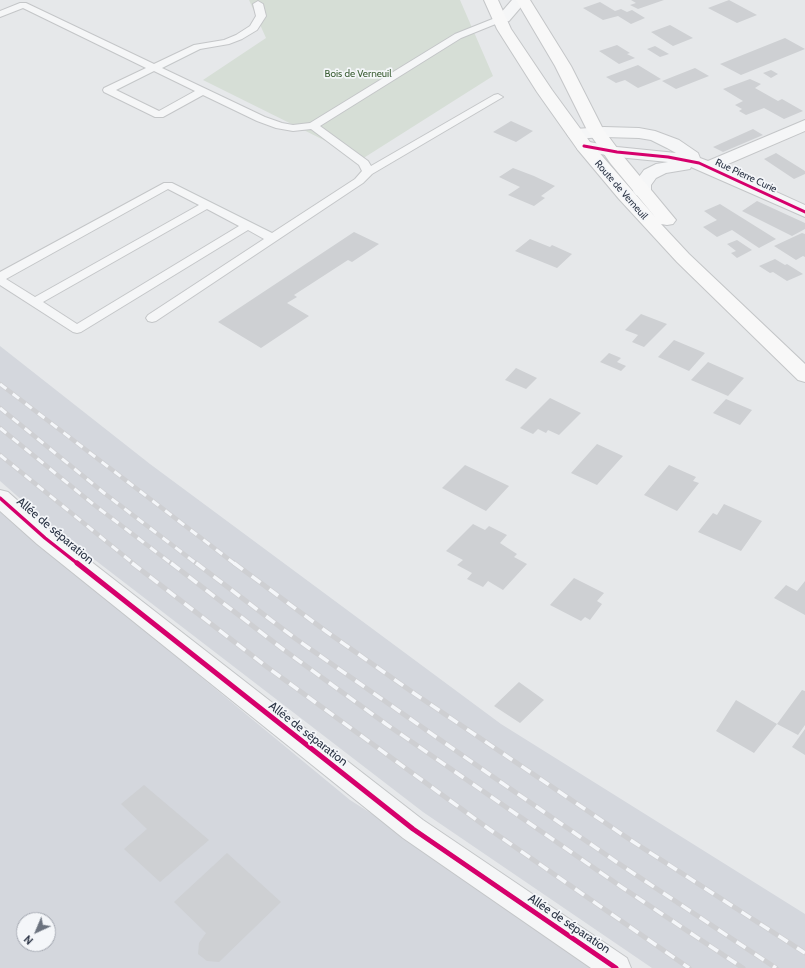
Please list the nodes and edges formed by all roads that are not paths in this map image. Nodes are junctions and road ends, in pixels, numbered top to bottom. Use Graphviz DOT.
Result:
graph roads {
  1 [pos="491,0"];
  2 [pos="521,0"];
  3 [pos="258,4"];
  4 [pos="0,14"];
  5 [pos="500,19"];
  6 [pos="154,68"];
  7 [pos="203,91"];
  8 [pos="498,97"];
  9 [pos="805,125"];
  10 [pos="313,126"];
  11 [pos="597,132"];
  12 [pos="580,140"];
  13 [pos="609,151"];
  14 [pos="703,165"];
  15 [pos="368,172"];
  16 [pos="642,191"];
  17 [pos="207,205"];
  18 [pos="805,212"];
  19 [pos="247,226"];
  20 [pos="272,238"];
  21 [pos="0,277"];
  22 [pos="0,280"];
  23 [pos="34,302"];
  24 [pos="152,318"];
  25 [pos="785,354"];
  26 [pos="805,375"];
  27 [pos="0,498"];
  28 [pos="616,968"];
  1 -- 5 [label="main road, Route de Verneuil"];
  2 -- 5 [label="street"];
  2 -- 11 [label="main road, Route de Verneuil"];
  3 -- 6 [label="lane"];
  4 -- 6 [label="lane"];
  5 -- 10 [label="lane"];
  5 -- 12 [label="main road, Route de Verneuil"];
  6 -- 7 [label="lane"];
  6 -- 7 [label="lane"];
  7 -- 10 [label="lane"];
  8 -- 15 [label="lane"];
  9 -- 14 [label="street"];
  10 -- 15 [label="lane"];
  11 -- 12 [label="street, Rue Pierre Curie"];
  11 -- 13 [label="main road, Route de Verneuil"];
  11 -- 14 [label="street, Rue Pierre Curie"];
  12 -- 13 [label="street, Rue Pierre Curie"];
  12 -- 25 [label="main road, Route de Verneuil"];
  13 -- 14 [label="street, Rue Pierre Curie"];
  13 -- 16 [label="main road, Route de Verneuil"];
  14 -- 16 [label="street, Rue Pierre Curie"];
  14 -- 18 [label="street, Rue Pierre Curie"];
  15 -- 20 [label="lane"];
  16 -- 25 [label="main road, Route de Verneuil"];
  17 -- 19 [label="lane"];
  17 -- 21 [label="lane"];
  17 -- 23 [label="lane"];
  19 -- 20 [label="lane"];
  19 -- 23 [label="lane"];
  20 -- 24 [label="lane"];
  22 -- 23 [label="lane"];
  25 -- 26 [label="main road, Route de Verneuil"];
  27 -- 28 [label="street, Allée de séparation"];
}
